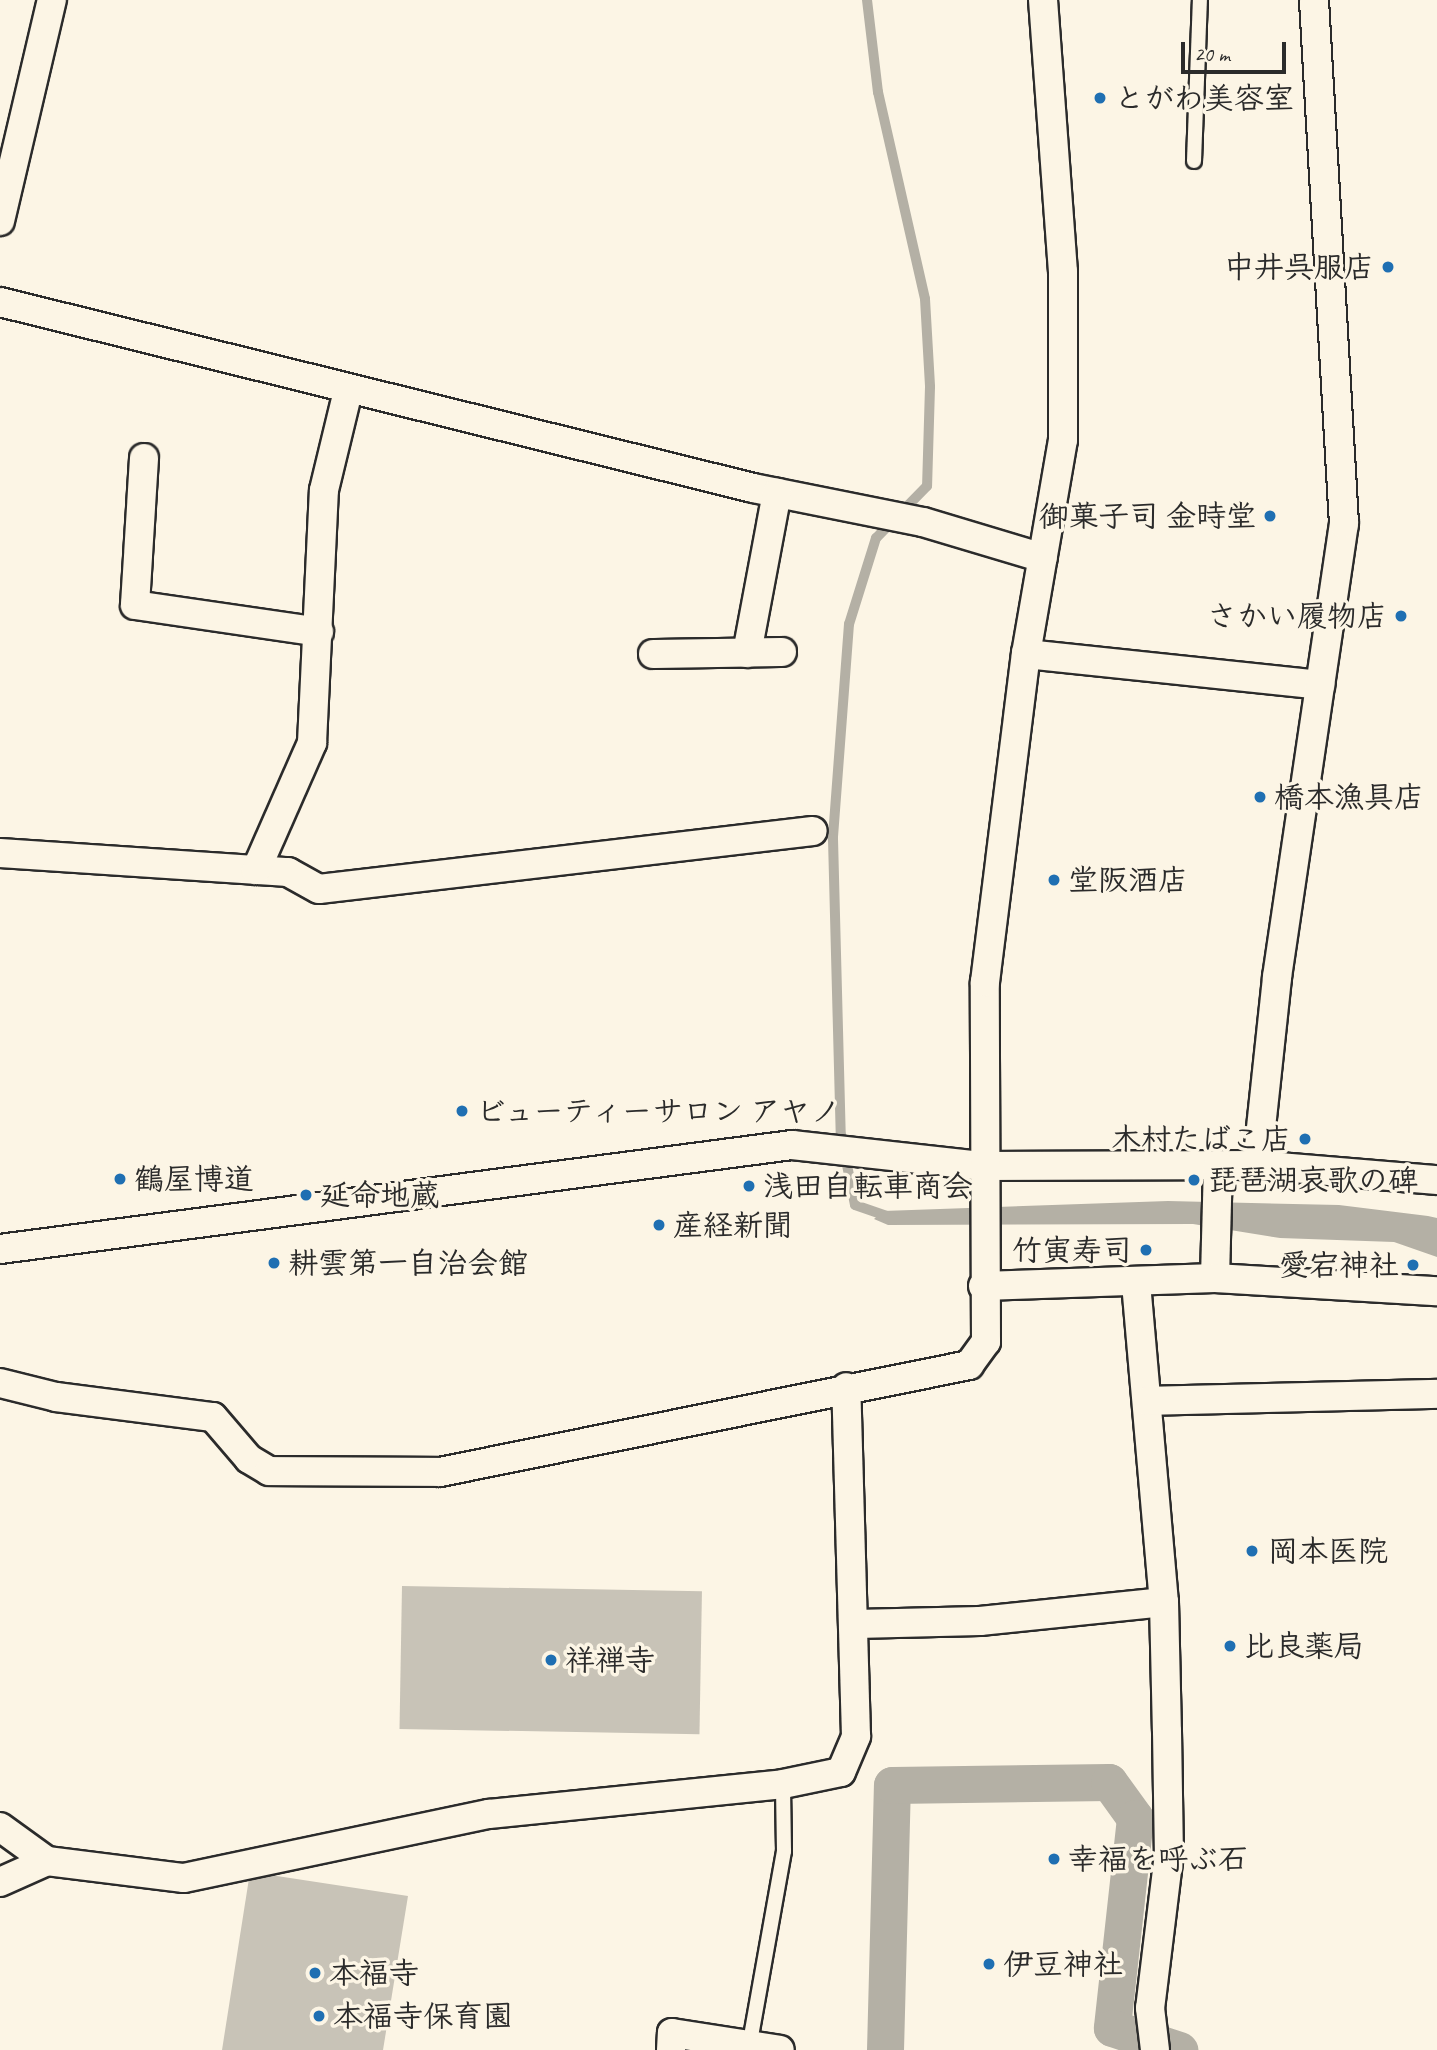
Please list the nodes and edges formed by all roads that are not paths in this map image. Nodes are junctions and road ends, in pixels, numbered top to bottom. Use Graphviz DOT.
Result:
graph roads {
  1 [pos="52,0"];
  2 [pos="1043,0"];
  3 [pos="1200,0"];
  4 [pos="1314,0"];
  5 [pos="1194,161"];
  6 [pos="0,221"];
  7 [pos="0,302"];
  8 [pos="348,391"];
  9 [pos="144,458"];
  10 [pos="777,493"];
  11 [pos="1043,558"];
  12 [pos="319,632"];
  13 [pos="782,652"];
  14 [pos="747,653"];
  15 [pos="653,654"];
  16 [pos="1026,654"];
  17 [pos="1320,685"];
  18 [pos="813,831"];
  19 [pos="0,853"];
  20 [pos="256,870"];
  21 [pos="1257,1165"];
  22 [pos="981,1178"];
  23 [pos="1218,1178"];
  24 [pos="1437,1180"];
  25 [pos="0,1249"];
  26 [pos="1215,1278"];
  27 [pos="1136,1283"];
  28 [pos="983,1286"];
  29 [pos="1437,1291"];
  30 [pos="0,1383"];
  31 [pos="846,1387"];
  32 [pos="1437,1394"];
  33 [pos="1147,1401"];
  34 [pos="1164,1602"];
  35 [pos="856,1624"];
  36 [pos="783,1784"];
  37 [pos="0,1827"];
  38 [pos="47,1861"];
  39 [pos="0,1882"];
  40 [pos="750,2042"];
  41 [pos="671,2050"];
  42 [pos="780,2050"];
  43 [pos="1155,2050"];
  1 -- 6 [label="street"];
  2 -- 11 [label="street"];
  3 -- 5 [label="lane"];
  4 -- 17 [label="street"];
  7 -- 8 [label="street"];
  8 -- 10 [label="street"];
  8 -- 12 [label="street"];
  9 -- 12 [label="street"];
  10 -- 11 [label="street"];
  10 -- 14 [label="street"];
  11 -- 16 [label="street"];
  12 -- 20 [label="street"];
  13 -- 14 [label="street"];
  14 -- 15 [label="street"];
  16 -- 17 [label="street"];
  16 -- 22 [label="street"];
  17 -- 21 [label="street"];
  18 -- 20 [label="street"];
  19 -- 20 [label="street"];
  21 -- 23 [label="street"];
  21 -- 24 [label="street"];
  22 -- 23 [label="street"];
  22 -- 25 [label="street"];
  22 -- 28 [label="street"];
  23 -- 26 [label="street"];
  26 -- 27 [label="street"];
  26 -- 29 [label="street"];
  27 -- 28 [label="street"];
  27 -- 33 [label="street"];
  28 -- 31 [label="street"];
  30 -- 31 [label="street"];
  31 -- 35 [label="street"];
  32 -- 33 [label="street"];
  33 -- 34 [label="street"];
  34 -- 35 [label="street"];
  34 -- 43 [label="street"];
  35 -- 36 [label="street"];
  36 -- 38 [label="street"];
  36 -- 40 [label="lane"];
  37 -- 38 [label="street"];
  38 -- 39 [label="street"];
  40 -- 41 [label="street"];
  40 -- 42 [label="street"];
}
